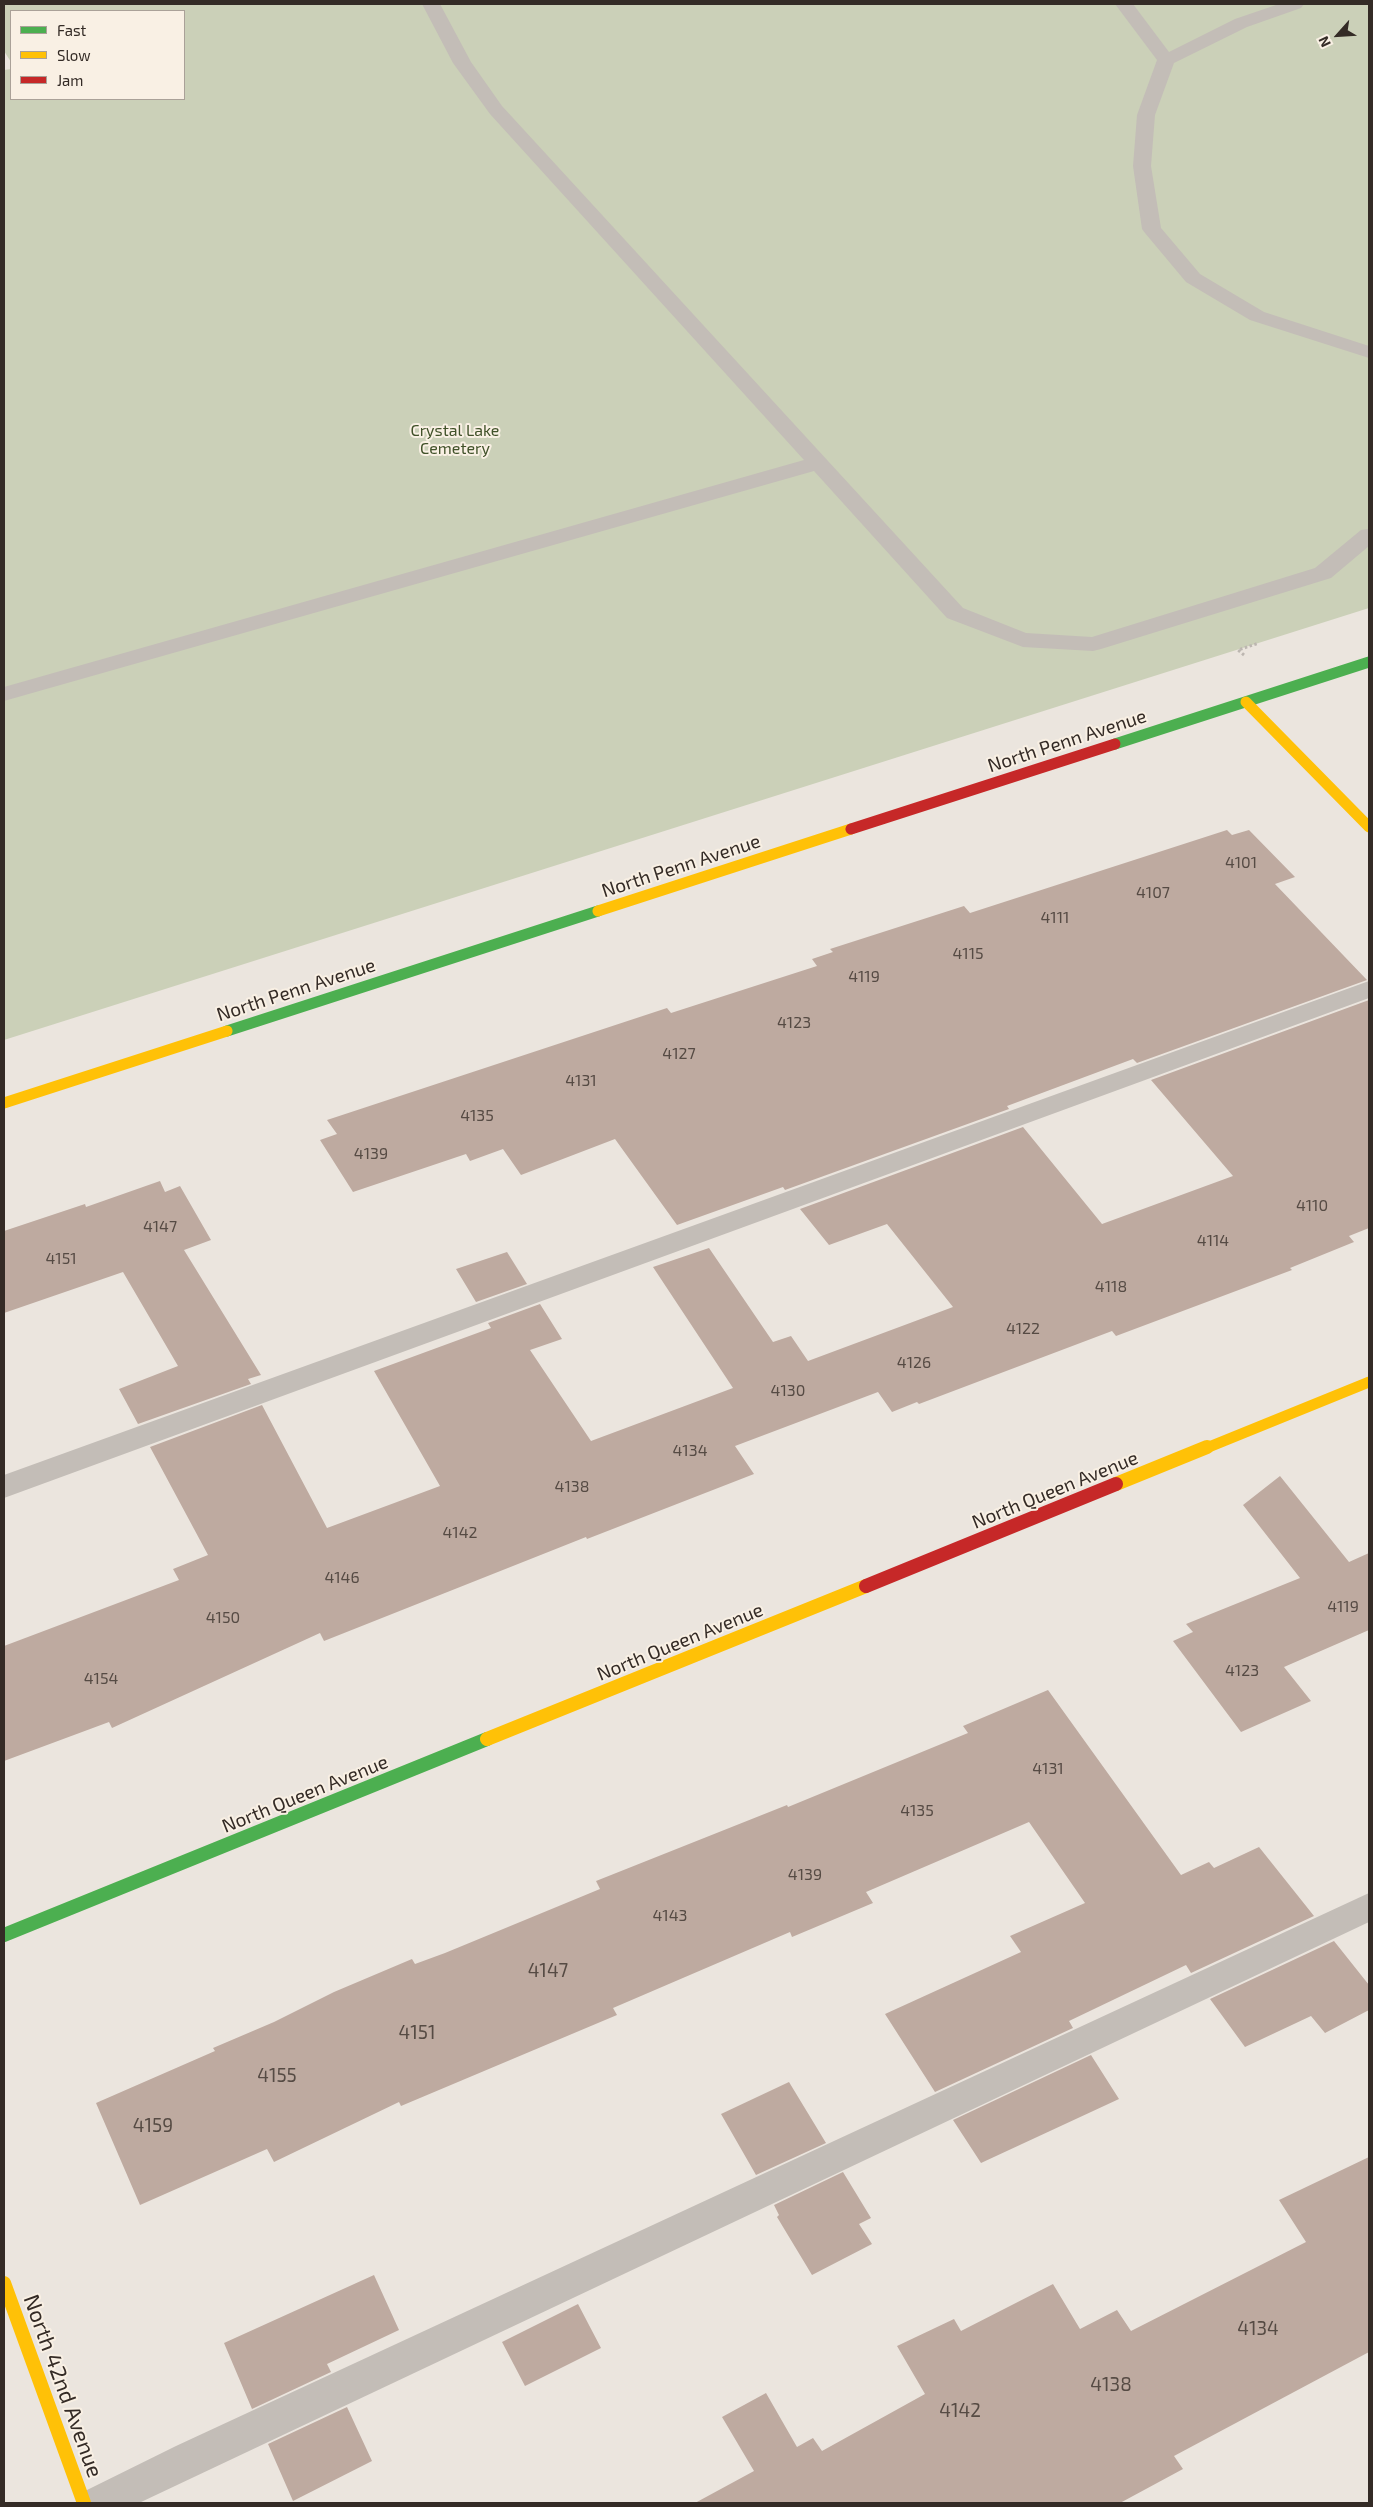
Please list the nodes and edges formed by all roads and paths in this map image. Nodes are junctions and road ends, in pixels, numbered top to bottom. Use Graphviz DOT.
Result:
graph roads {
  1 [pos="431,4"];
  2 [pos="1124,4"];
  3 [pos="1295,4"];
  4 [pos="1166,60"];
  5 [pos="1369,352"];
  6 [pos="818,463"];
  7 [pos="1369,535"];
  8 [pos="1259,644"];
  9 [pos="1244,655"];
  10 [pos="1369,662"];
  11 [pos="4,694"];
  12 [pos="1246,702"];
  13 [pos="1369,827"];
  14 [pos="1369,989"];
  15 [pos="4,1102"];
  16 [pos="1369,1382"];
  17 [pos="4,1487"];
  18 [pos="1369,1907"];
  19 [pos="4,1935"];
  20 [pos="4,2282"];
  21 [pos="84,2503"];
  22 [pos="100,2503"];
  1 -- 6 [label="lane"];
  2 -- 4 [label="lane"];
  3 -- 4 [label="lane"];
  4 -- 5 [label="lane"];
  6 -- 7 [label="lane"];
  6 -- 11 [label="lane"];
  8 -- 9 [label="path"];
  10 -- 12 [label="street, North Penn Avenue"];
  12 -- 13 [label="street"];
  12 -- 15 [label="street, North Penn Avenue"];
  14 -- 17 [label="lane"];
  16 -- 19 [label="street, North Queen Avenue"];
  18 -- 22 [label="lane"];
  20 -- 21 [label="street, North 42nd Avenue"];
}
